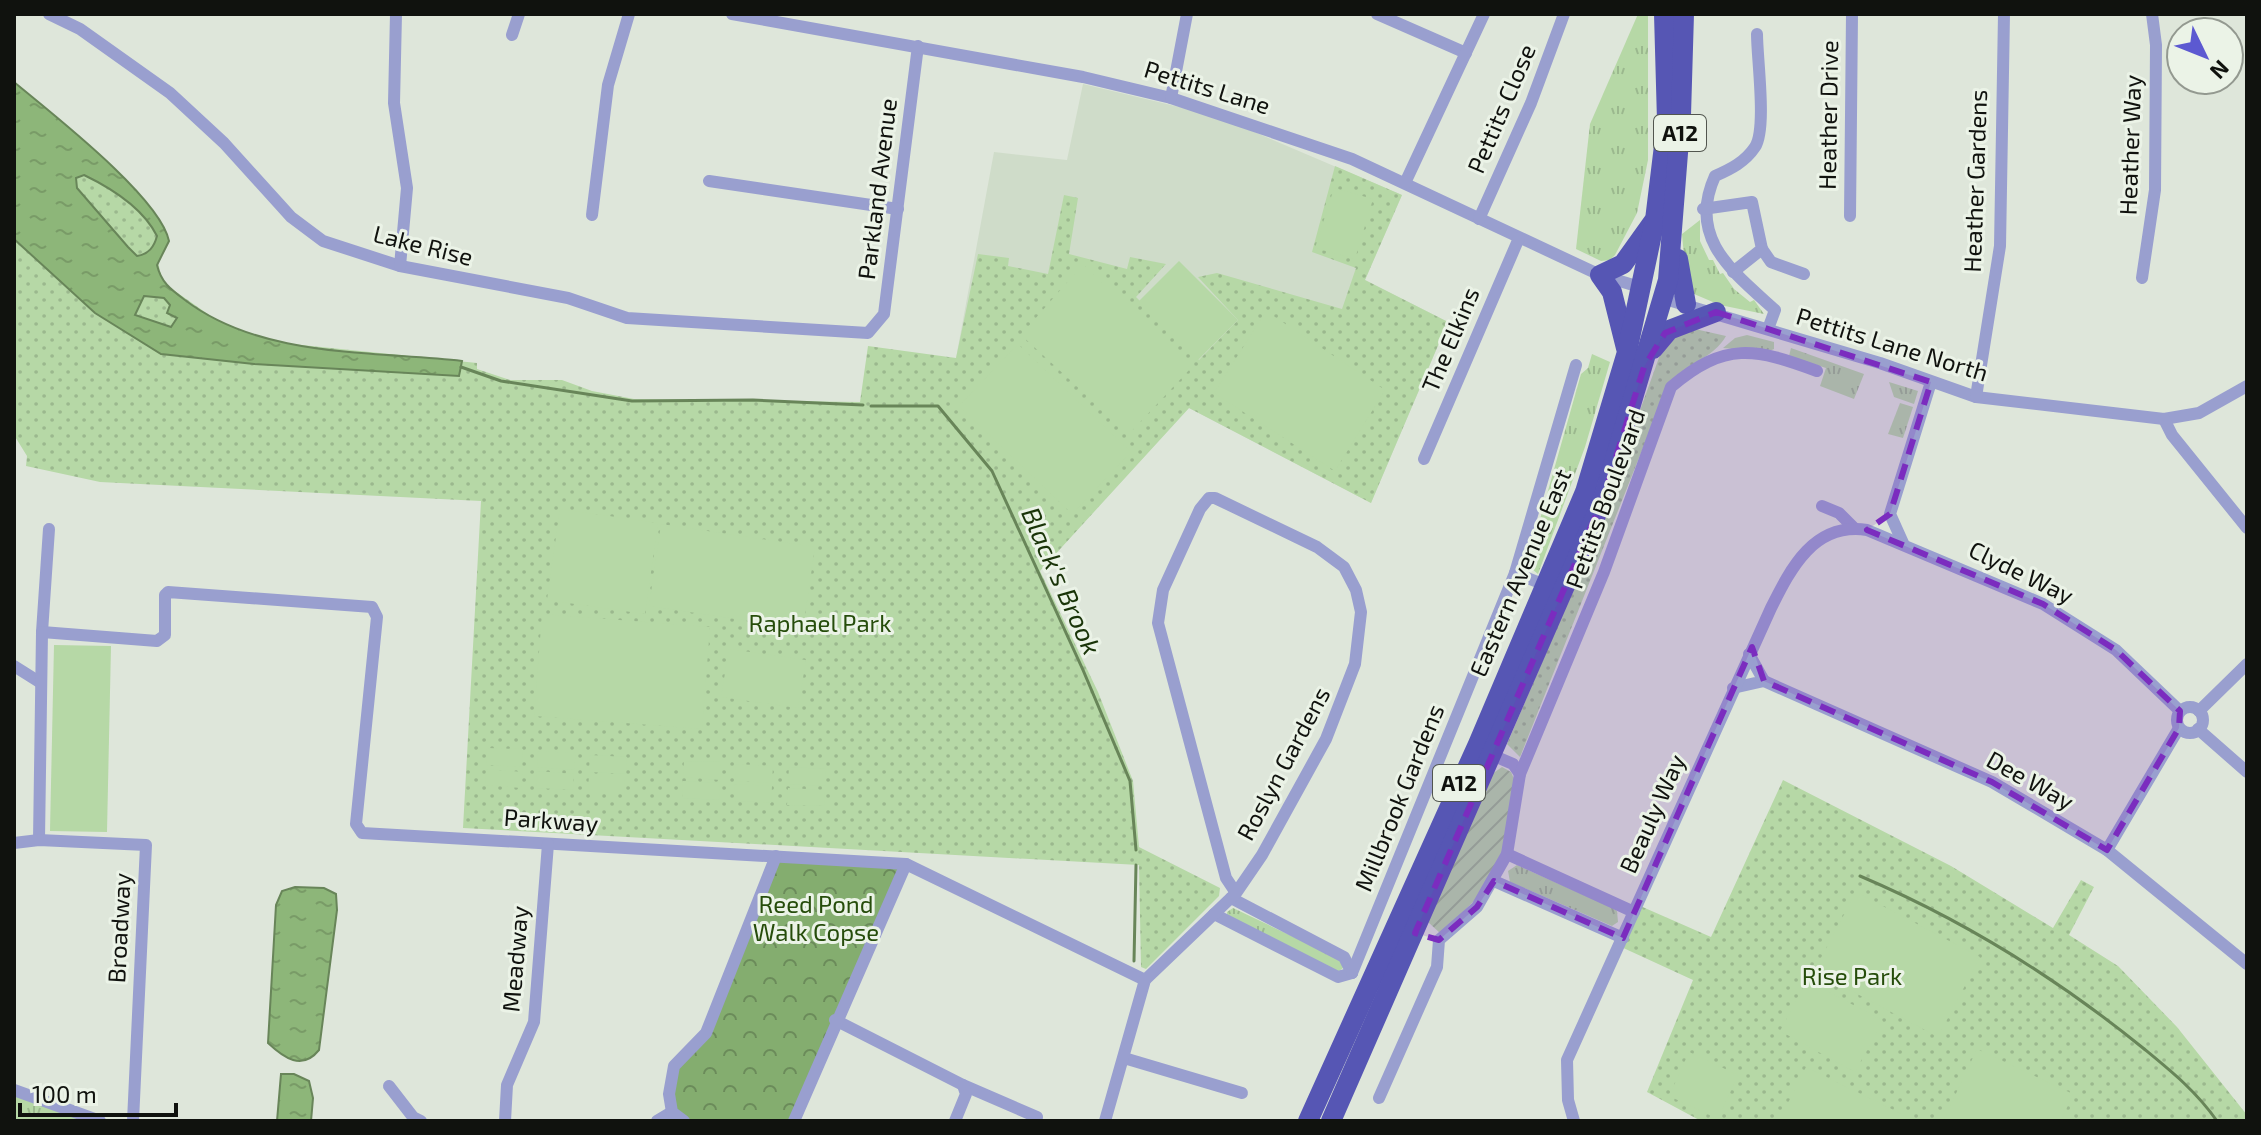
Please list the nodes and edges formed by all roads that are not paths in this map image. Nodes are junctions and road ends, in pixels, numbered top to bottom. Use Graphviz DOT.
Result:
graph roads {
  1 [pos="49,14"];
  2 [pos="396,14"];
  3 [pos="519,14"];
  4 [pos="629,14"];
  5 [pos="732,14"];
  6 [pos="1187,14"];
  7 [pos="1377,14"];
  8 [pos="1484,14"];
  9 [pos="1564,14"];
  10 [pos="1664,14"];
  11 [pos="1684,14"];
  12 [pos="1852,14"];
  13 [pos="2004,14"];
  14 [pos="2152,14"];
  15 [pos="1757,34"];
  16 [pos="512,35"];
  17 [pos="918,46"];
  18 [pos="1466,53"];
  19 [pos="1171,98"];
  20 [pos="709,181"];
  21 [pos="1405,183"];
  22 [pos="898,209"];
  23 [pos="1703,209"];
  24 [pos="592,215"];
  25 [pos="1850,216"];
  26 [pos="1479,219"];
  27 [pos="1655,220"];
  28 [pos="1673,235"];
  29 [pos="1519,238"];
  30 [pos="1762,249"];
  31 [pos="400,266"];
  32 [pos="1733,272"];
  33 [pos="1804,274"];
  34 [pos="1600,275"];
  35 [pos="2142,278"];
  36 [pos="1643,288"];
  37 [pos="1665,299"];
  38 [pos="1686,304"];
  39 [pos="1716,312"];
  40 [pos="1768,329"];
  41 [pos="868,333"];
  42 [pos="1786,335"];
  43 [pos="1627,352"];
  44 [pos="1781,358"];
  45 [pos="1576,365"];
  46 [pos="1644,367"];
  47 [pos="1817,371"];
  48 [pos="1931,382"];
  49 [pos="2247,386"];
  50 [pos="1976,397"];
  51 [pos="2164,419"];
  52 [pos="1424,459"];
  53 [pos="1822,506"];
  54 [pos="1890,514"];
  55 [pos="2247,528"];
  56 [pos="49,529"];
  57 [pos="1860,529"];
  58 [pos="1903,543"];
  59 [pos="1515,573"];
  60 [pos="1545,585"];
  61 [pos="42,632"];
  62 [pos="1749,654"];
  63 [pos="2247,664"];
  64 [pos="14,666"];
  65 [pos="1764,681"];
  66 [pos="41,683"];
  67 [pos="1733,688"];
  68 [pos="2180,711"];
  69 [pos="2199,711"];
  70 [pos="2179,728"];
  71 [pos="2198,729"];
  72 [pos="1492,755"];
  73 [pos="2247,772"];
  74 [pos="1520,774"];
  75 [pos="39,840"];
  76 [pos="14,843"];
  77 [pos="548,844"];
  78 [pos="2107,850"];
  79 [pos="1507,854"];
  80 [pos="776,856"];
  81 [pos="906,864"];
  82 [pos="1494,881"];
  83 [pos="1234,896"];
  84 [pos="1634,912"];
  85 [pos="1214,914"];
  86 [pos="1415,933"];
  87 [pos="1623,938"];
  88 [pos="1439,940"];
  89 [pos="2247,964"];
  90 [pos="1361,977"];
  91 [pos="1145,980"];
  92 [pos="835,1020"];
  93 [pos="1124,1058"];
  94 [pos="963,1085"];
  95 [pos="389,1086"];
  96 [pos="14,1090"];
  97 [pos="1242,1093"];
  98 [pos="1379,1098"];
  99 [pos="672,1112"];
  100 [pos="1037,1117"];
  101 [pos="100,1121"];
  102 [pos="133,1121"];
  103 [pos="421,1121"];
  104 [pos="505,1121"];
  105 [pos="657,1121"];
  106 [pos="684,1121"];
  107 [pos="794,1121"];
  108 [pos="955,1121"];
  109 [pos="1105,1121"];
  110 [pos="1308,1121"];
  111 [pos="1331,1121"];
  112 [pos="1574,1121"];
  1 -- 31 [label="street, Lake Rise"];
  2 -- 31 [label="street"];
  3 -- 16 [label="street"];
  4 -- 24 [label="street"];
  5 -- 17 [label="street, Pettits Lane"];
  6 -- 19 [label="street"];
  7 -- 18 [label="street"];
  8 -- 18 [label="street"];
  9 -- 26 [label="street, Pettits Close"];
  10 -- 27 [label="highway, Eastern Avenue East / A12"];
  11 -- 28 [label="highway, Eastern Avenue East / A12"];
  12 -- 25 [label="street, Heather Drive"];
  13 -- 50 [label="street, Heather Gardens"];
  14 -- 35 [label="street, Heather Way"];
  15 -- 23 [label="street"];
  17 -- 19 [label="street, Pettits Lane"];
  17 -- 22 [label="street, Parkland Avenue"];
  18 -- 21 [label="street"];
  19 -- 21 [label="street, Pettits Lane"];
  20 -- 22 [label="street"];
  21 -- 26 [label="street, Pettits Lane"];
  22 -- 41 [label="street, Parkland Avenue"];
  23 -- 30 [label="street"];
  23 -- 32 [label="street"];
  26 -- 29 [label="street, Pettits Lane"];
  27 -- 34 [label="highway"];
  27 -- 36 [label="highway, Eastern Avenue East / A12"];
  28 -- 37 [label="highway, Eastern Avenue East / A12"];
  28 -- 38 [label="highway"];
  29 -- 34 [label="street, Pettits Lane"];
  29 -- 52 [label="street, The Elkins"];
  30 -- 32 [label="street"];
  30 -- 33 [label="street"];
  31 -- 41 [label="street, Lake Rise"];
  32 -- 40 [label="street"];
  34 -- 36 [label="street, Pettits Lane"];
  34 -- 43 [label="highway"];
  36 -- 37 [label="highway"];
  36 -- 43 [label="highway, Eastern Avenue East / A12"];
  37 -- 38 [label="street, Pettits Lane North"];
  37 -- 46 [label="highway, Eastern Avenue East / A12"];
  38 -- 39 [label="street, Pettits Lane North"];
  39 -- 40 [label="street, Pettits Lane North"];
  39 -- 46 [label="highway"];
  40 -- 42 [label="street, Pettits Lane North"];
  42 -- 44 [label="street"];
  42 -- 48 [label="street, Pettits Lane North"];
  43 -- 60 [label="highway, Eastern Avenue East / A12"];
  44 -- 47 [label="street, Pettits Boulevard"];
  44 -- 74 [label="street, Pettits Boulevard"];
  45 -- 59 [label="street, Millbrook Gardens"];
  46 -- 72 [label="highway, Eastern Avenue East / A12"];
  48 -- 50 [label="street, Pettits Lane North"];
  48 -- 54 [label="street"];
  49 -- 51 [label="street, Pettits Lane North"];
  50 -- 51 [label="street, Pettits Lane North"];
  51 -- 55 [label="street"];
  53 -- 57 [label="street, Clyde Way"];
  54 -- 57 [label="street"];
  54 -- 58 [label="street"];
  56 -- 61 [label="street"];
  57 -- 58 [label="street, Clyde Way"];
  57 -- 62 [label="street, Beauly Way"];
  58 -- 68 [label="street, Clyde Way"];
  59 -- 60 [label="street"];
  59 -- 90 [label="street, Millbrook Gardens"];
  60 -- 90 [label="highway, Eastern Avenue East / A12"];
  61 -- 66 [label="street"];
  61 -- 77 [label="street, Parkway"];
  62 -- 65 [label="street"];
  62 -- 67 [label="street, Beauly Way"];
  63 -- 69 [label="street"];
  64 -- 66 [label="street"];
  65 -- 67 [label="street"];
  65 -- 78 [label="street, Dee Way"];
  66 -- 75 [label="street"];
  67 -- 84 [label="street, Beauly Way"];
  68 -- 69 [label="street"];
  68 -- 70 [label="street"];
  69 -- 71 [label="street"];
  70 -- 71 [label="street"];
  70 -- 78 [label="street"];
  71 -- 73 [label="street"];
  72 -- 74 [label="street"];
  72 -- 86 [label="highway, Eastern Avenue East / A12"];
  74 -- 79 [label="street, Pettits Boulevard"];
  75 -- 76 [label="street"];
  75 -- 102 [label="street, Broadway"];
  77 -- 80 [label="street, Parkway"];
  77 -- 104 [label="street, Meadway"];
  78 -- 89 [label="street, Dee Way"];
  79 -- 82 [label="street, Pettits Boulevard"];
  79 -- 84 [label="street"];
  80 -- 81 [label="street, Parkway"];
  80 -- 99 [label="street"];
  81 -- 91 [label="street, Parkway"];
  81 -- 92 [label="street"];
  82 -- 87 [label="street"];
  82 -- 88 [label="street, Pettits Boulevard"];
  83 -- 83 [label="street, Roslyn Gardens"];
  83 -- 85 [label="street, Roslyn Gardens"];
  83 -- 90 [label="street"];
  84 -- 87 [label="street, Beauly Way"];
  85 -- 90 [label="street"];
  85 -- 91 [label="street, Roslyn Gardens"];
  86 -- 88 [label="street"];
  86 -- 111 [label="highway, Eastern Avenue East / A12"];
  87 -- 112 [label="street, Beauly Way"];
  88 -- 98 [label="street"];
  90 -- 110 [label="highway, Eastern Avenue East / A12"];
  91 -- 93 [label="street"];
  92 -- 94 [label="street"];
  92 -- 107 [label="street"];
  93 -- 97 [label="street"];
  93 -- 109 [label="street"];
  94 -- 100 [label="street"];
  94 -- 108 [label="street"];
  95 -- 103 [label="street"];
  96 -- 101 [label="street"];
  99 -- 105 [label="street"];
  99 -- 106 [label="street"];
}
